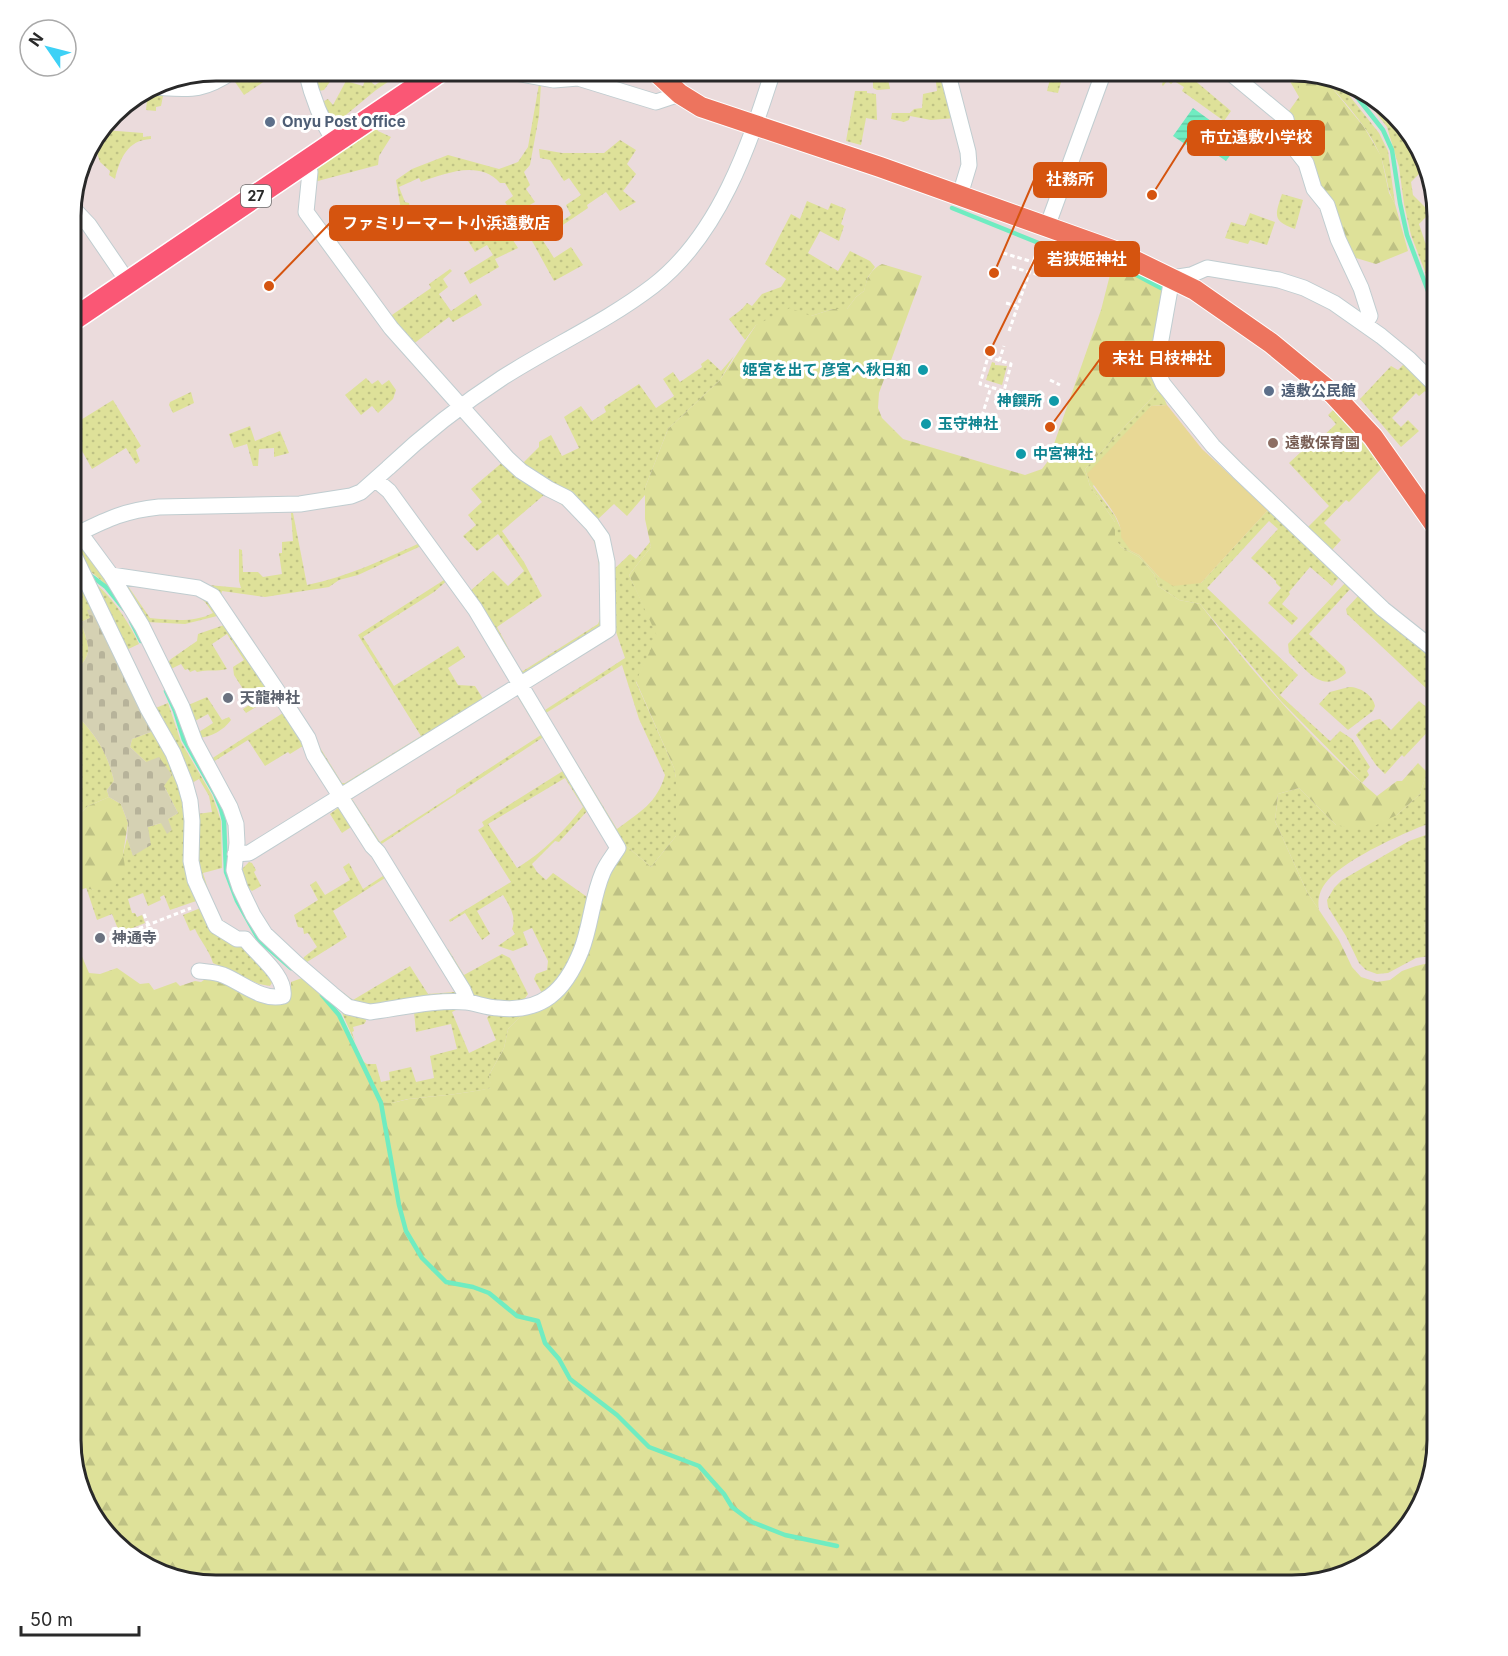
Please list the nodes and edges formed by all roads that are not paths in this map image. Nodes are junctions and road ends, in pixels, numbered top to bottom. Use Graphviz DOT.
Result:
graph roads {
  1 [pos="217,81"];
  2 [pos="309,81"];
  3 [pos="424,81"];
  4 [pos="588,81"];
  5 [pos="666,81"];
  6 [pos="770,81"];
  7 [pos="950,81"];
  8 [pos="1100,81"];
  9 [pos="1240,81"];
  10 [pos="183,86"];
  11 [pos="680,94"];
  12 [pos="756,126"];
  13 [pos="335,143"];
  14 [pos="306,163"];
  15 [pos="960,195"];
  16 [pos="81,217"];
  17 [pos="1044,232"];
  18 [pos="1172,278"];
  19 [pos="128,282"];
  20 [pos="81,314"];
  21 [pos="1365,324"];
  22 [pos="1427,377"];
  23 [pos="462,406"];
  24 [pos="376,480"];
  25 [pos="1427,514"];
  26 [pos="81,532"];
  27 [pos="81,541"];
  28 [pos="81,571"];
  29 [pos="111,575"];
  30 [pos="1427,644"];
  31 [pos="519,685"];
  32 [pos="341,798"];
  33 [pos="235,854"];
  34 [pos="251,932"];
  35 [pos="199,971"];
  36 [pos="468,1002"];
  1 -- 10 [label="street"];
  2 -- 13 [label="street"];
  3 -- 13 [label="highway, 27"];
  4 -- 11 [label="street"];
  5 -- 11 [label="main road"];
  6 -- 12 [label="street"];
  7 -- 15 [label="street"];
  8 -- 17 [label="street"];
  9 -- 21 [label="street"];
  11 -- 12 [label="main road"];
  12 -- 15 [label="main road"];
  12 -- 23 [label="street"];
  13 -- 14 [label="highway, 27"];
  14 -- 19 [label="highway, 27"];
  14 -- 23 [label="street"];
  15 -- 17 [label="main road"];
  16 -- 19 [label="street"];
  17 -- 18 [label="main road"];
  18 -- 21 [label="street"];
  18 -- 25 [label="main road"];
  18 -- 30 [label="street"];
  19 -- 20 [label="highway, 27"];
  21 -- 22 [label="street"];
  23 -- 24 [label="street"];
  23 -- 31 [label="street"];
  24 -- 26 [label="street"];
  24 -- 31 [label="street"];
  27 -- 29 [label="street"];
  28 -- 34 [label="street"];
  29 -- 32 [label="street"];
  29 -- 33 [label="street"];
  31 -- 32 [label="street"];
  31 -- 36 [label="street"];
  32 -- 33 [label="street"];
  32 -- 36 [label="street"];
  33 -- 34 [label="street"];
  34 -- 35 [label="street"];
  34 -- 36 [label="street"];
}
